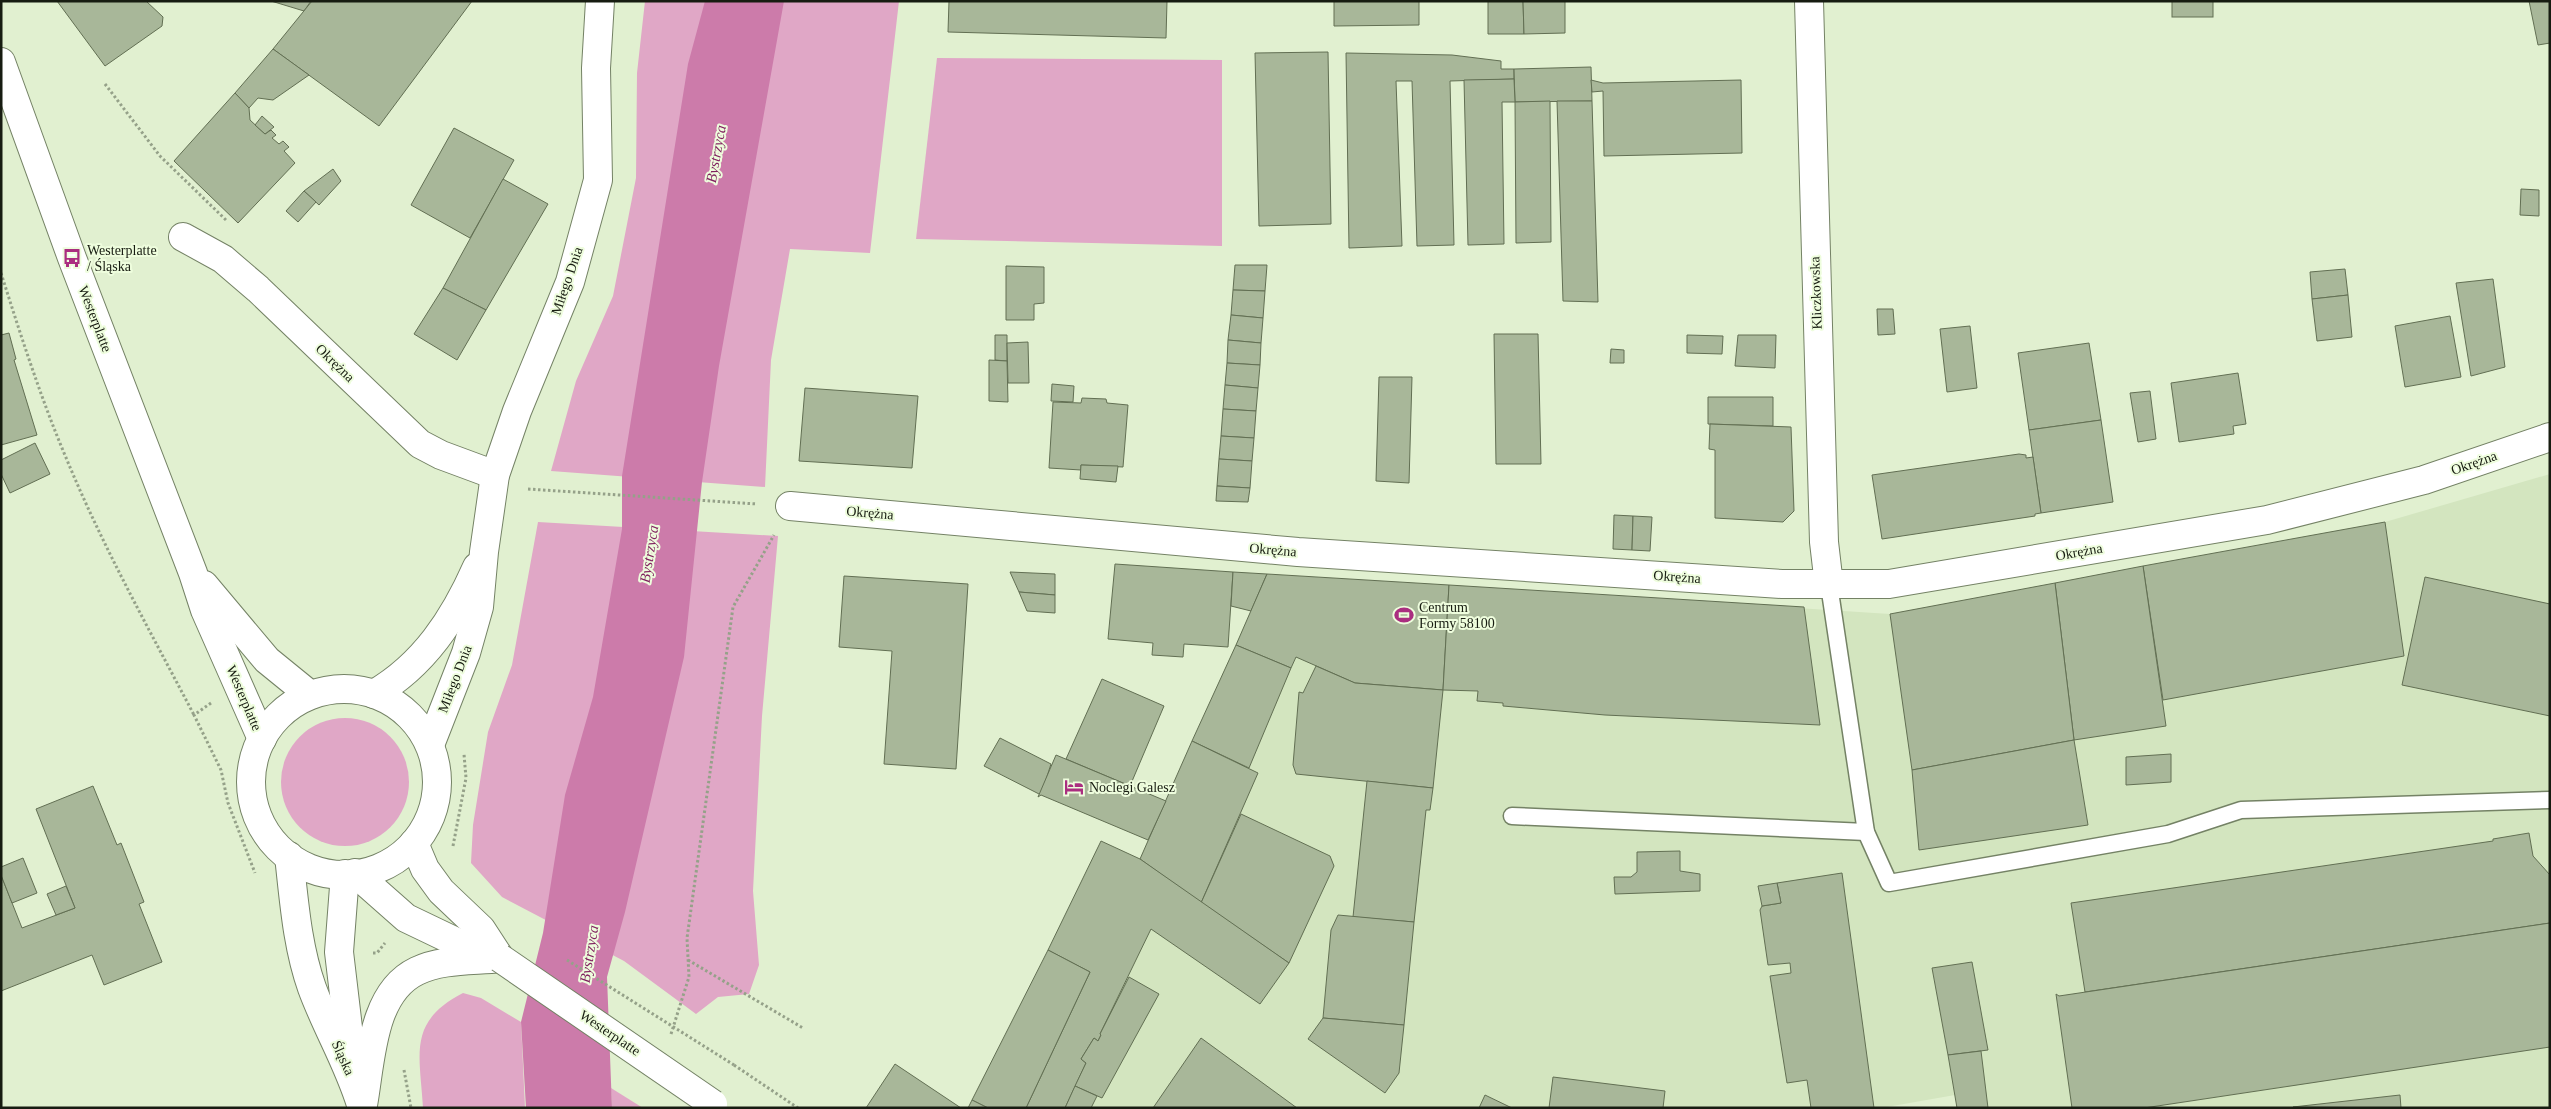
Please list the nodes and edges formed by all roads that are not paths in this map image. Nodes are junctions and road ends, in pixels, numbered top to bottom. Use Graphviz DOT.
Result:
graph roads {
  1 [pos="600,1"];
  2 [pos="1809,1"];
  3 [pos="1,62"];
  4 [pos="183,237"];
  5 [pos="2550,437"];
  6 [pos="495,476"];
  7 [pos="790,506"];
  8 [pos="484,552"];
  9 [pos="193,573"];
  10 [pos="1829,585"];
  11 [pos="374,694"];
  12 [pos="310,695"];
  13 [pos="262,739"];
  14 [pos="430,745"];
  15 [pos="2550,800"];
  16 [pos="1512,816"];
  17 [pos="1866,832"];
  18 [pos="414,842"];
  19 [pos="289,856"];
  20 [pos="350,874"];
  21 [pos="500,958"];
  22 [pos="360,1100"];
  23 [pos="717,1106"];
  1 -- 6 [label="street, Miłego Dnia"];
  2 -- 10 [label="street, Kliczkowska"];
  3 -- 9 [label="street, Westerplatte"];
  4 -- 6 [label="street, Okrężna"];
  5 -- 10 [label="street, Okrężna"];
  6 -- 8 [label="street, Miłego Dnia"];
  7 -- 10 [label="street, Okrężna"];
  8 -- 11 [label="street, Miłego Dnia"];
  8 -- 14 [label="street, Miłego Dnia"];
  9 -- 12 [label="street, Westerplatte"];
  9 -- 13 [label="street, Westerplatte"];
  10 -- 17 [label="lane"];
  11 -- 12 [label="street"];
  11 -- 14 [label="street"];
  12 -- 13 [label="street"];
  13 -- 19 [label="street"];
  14 -- 18 [label="street"];
  15 -- 17 [label="lane"];
  16 -- 17 [label="lane"];
  18 -- 20 [label="street"];
  18 -- 21 [label="street, Westerplatte"];
  19 -- 20 [label="street"];
  19 -- 22 [label="street, Śląska"];
  20 -- 21 [label="street, Westerplatte"];
  20 -- 22 [label="street, Śląska"];
  21 -- 22 [label="street"];
  21 -- 23 [label="street, Westerplatte, bridge"];
}
